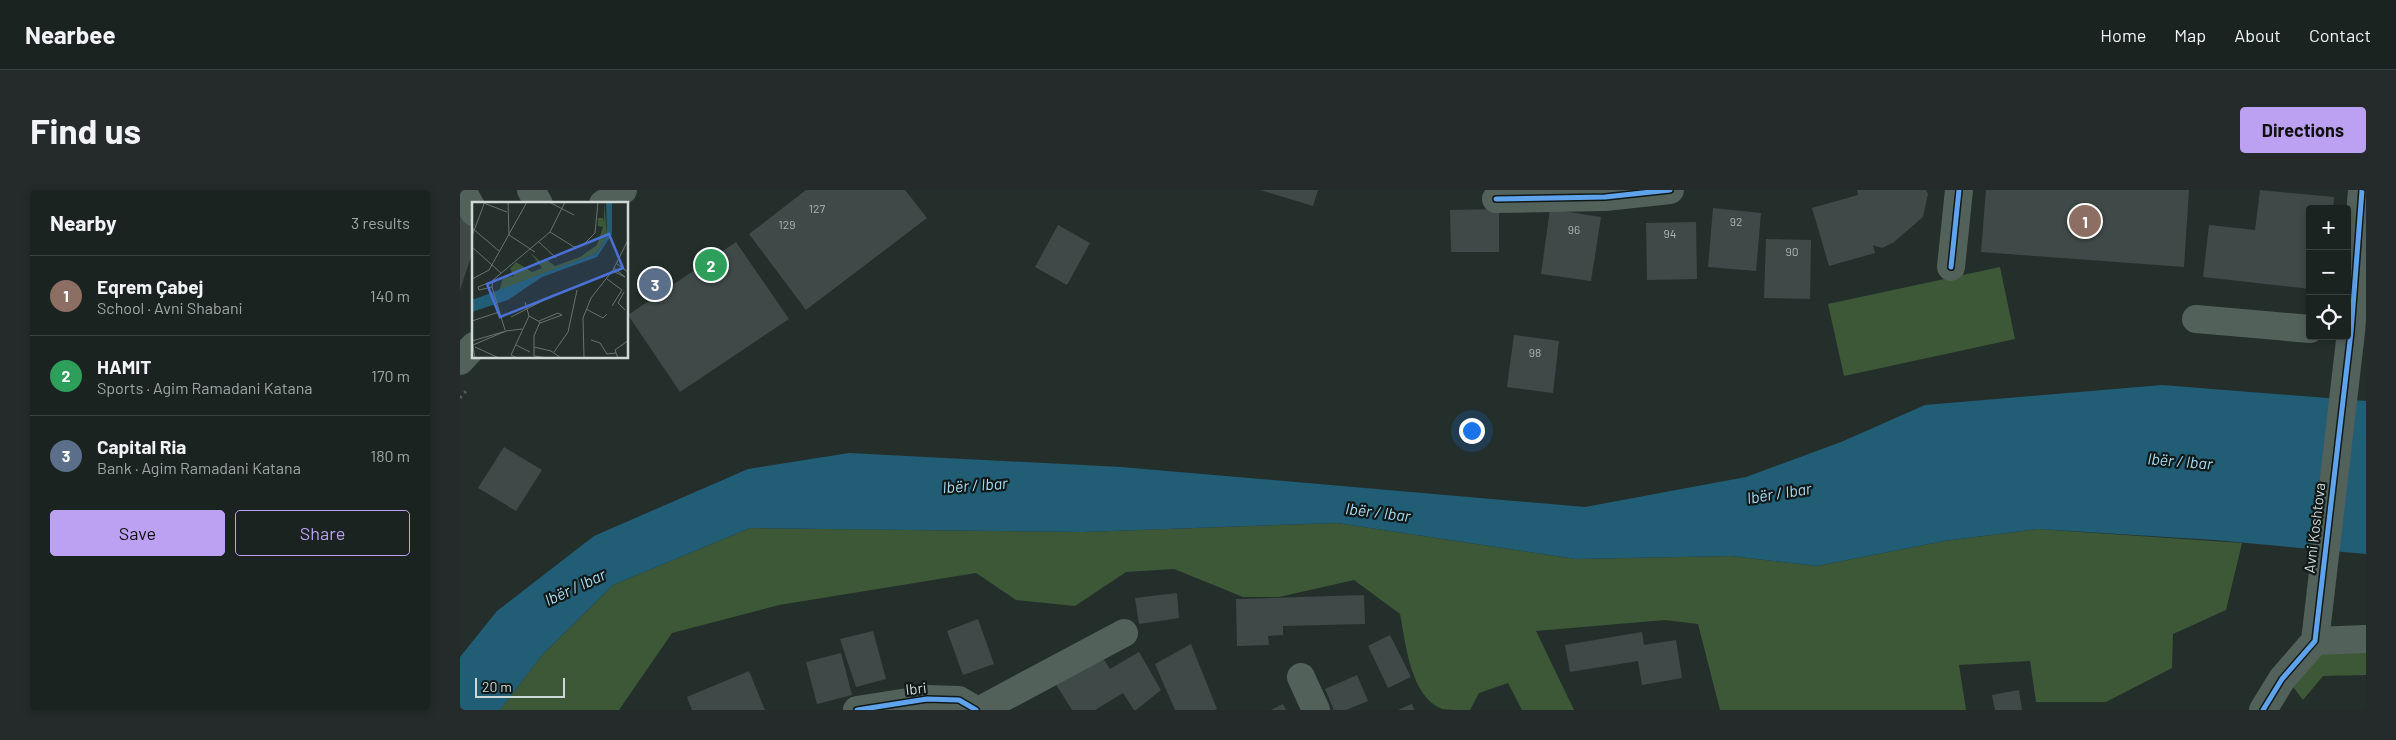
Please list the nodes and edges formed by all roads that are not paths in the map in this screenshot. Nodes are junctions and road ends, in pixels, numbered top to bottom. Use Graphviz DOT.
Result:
graph roads {
  1 [pos="462,190"];
  2 [pos="531,190"];
  3 [pos="1670,190"];
  4 [pos="1959,190"];
  5 [pos="2362,190"];
  6 [pos="1496,198"];
  7 [pos="538,202"];
  8 [pos="472,208"];
  9 [pos="1951,267"];
  10 [pos="2361,267"];
  11 [pos="2196,319"];
  12 [pos="2351,321"];
  13 [pos="2306,329"];
  14 [pos="2348,340"];
  15 [pos="472,348"];
  16 [pos="460,361"];
  17 [pos="1124,633"];
  18 [pos="2366,639"];
  19 [pos="2315,641"];
  20 [pos="1300,677"];
  21 [pos="857,710"];
  22 [pos="976,710"];
  23 [pos="980,710"];
  24 [pos="1316,710"];
  25 [pos="2263,710"];
  1 -- 8 [label="street"];
  2 -- 7 [label="street"];
  3 -- 6 [label="street"];
  4 -- 9 [label="street"];
  5 -- 10 [label="street, Avni Koshtova"];
  10 -- 12 [label="street, Avni Koshtova"];
  11 -- 13 [label="street"];
  14 -- 19 [label="street, Avni Koshtova"];
  15 -- 16 [label="street"];
  17 -- 23 [label="street"];
  18 -- 19 [label="street"];
  19 -- 25 [label="street"];
  20 -- 24 [label="street"];
  21 -- 22 [label="street, Ibri"];
}
